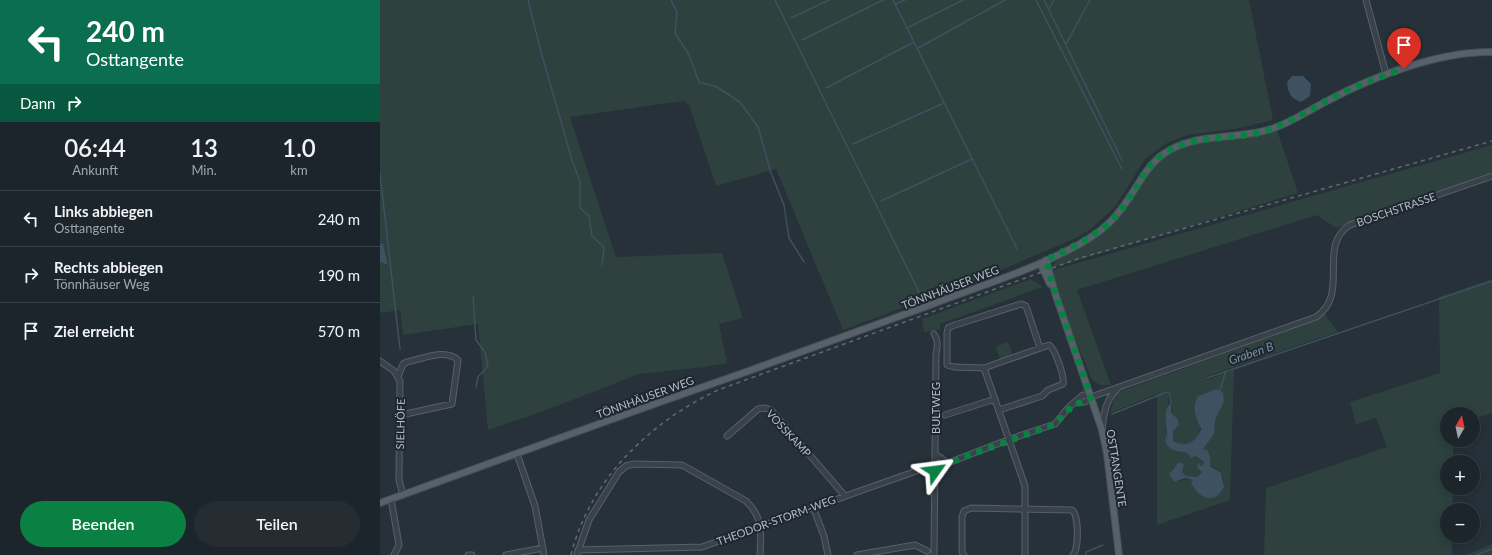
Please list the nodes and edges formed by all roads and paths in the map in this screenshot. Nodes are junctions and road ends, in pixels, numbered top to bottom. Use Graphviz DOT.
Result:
graph roads {
  1 [pos="1366,0"];
  2 [pos="1492,52"];
  3 [pos="1386,74"];
  4 [pos="1492,176"];
  5 [pos="1046,260"];
  6 [pos="1040,263"];
  7 [pos="1056,296"];
  8 [pos="934,334"];
  9 [pos="1040,348"];
  10 [pos="380,361"];
  11 [pos="984,368"];
  12 [pos="398,377"];
  13 [pos="1117,389"];
  14 [pos="1091,397"];
  15 [pos="995,399"];
  16 [pos="999,410"];
  17 [pos="401,415"];
  18 [pos="945,415"];
  19 [pos="1102,430"];
  20 [pos="726,436"];
  21 [pos="1010,439"];
  22 [pos="517,454"];
  23 [pos="935,454"];
  24 [pos="948,463"];
  25 [pos="935,468"];
  26 [pos="922,469"];
  27 [pos="402,495"];
  28 [pos="845,496"];
  29 [pos="391,499"];
  30 [pos="380,503"];
  31 [pos="813,506"];
  32 [pos="1025,509"];
  33 [pos="762,526"];
  34 [pos="543,548"];
  35 [pos="927,551"];
  36 [pos="577,552"];
  37 [pos="394,555"];
  38 [pos="468,555"];
  39 [pos="472,555"];
  40 [pos="506,555"];
  41 [pos="544,555"];
  42 [pos="760,555"];
  43 [pos="828,555"];
  44 [pos="857,555"];
  45 [pos="934,555"];
  46 [pos="964,555"];
  47 [pos="1025,555"];
  48 [pos="1073,555"];
  49 [pos="1119,555"];
  1 -- 3 [label="street"];
  2 -- 3 [label="main road, TÖNNHÄUSER WEG"];
  3 -- 5 [label="main road, TÖNNHÄUSER WEG"];
  4 -- 13 [label="street, BOSCHSTRASSE"];
  5 -- 6 [label="main road, TÖNNHÄUSER WEG"];
  5 -- 7 [label="main road, OSTTANGENTE"];
  6 -- 7 [label="main road, OSTTANGENTE"];
  6 -- 22 [label="main road, TÖNNHÄUSER WEG"];
  7 -- 14 [label="main road, OSTTANGENTE"];
  8 -- 23 [label="street, BULTWEG"];
  9 -- 11 [label="street"];
  9 -- 11 [label="street"];
  9 -- 16 [label="street"];
  10 -- 12 [label="street"];
  11 -- 15 [label="street"];
  12 -- 17 [label="street, SIELHÖFE"];
  12 -- 17 [label="street"];
  13 -- 14 [label="street, BOSCHSTRASSE"];
  13 -- 19 [label="street"];
  14 -- 19 [label="main road, OSTTANGENTE"];
  14 -- 21 [label="street, BOSCHSTRASSE"];
  15 -- 16 [label="street"];
  15 -- 18 [label="street"];
  16 -- 21 [label="street"];
  17 -- 27 [label="street, SIELHÖFE"];
  19 -- 49 [label="main road, OSTTANGENTE"];
  20 -- 28 [label="street, VOSSKAMP"];
  21 -- 24 [label="street"];
  21 -- 32 [label="street"];
  22 -- 27 [label="main road, TÖNNHÄUSER WEG"];
  22 -- 34 [label="street"];
  23 -- 24 [label="street"];
  23 -- 25 [label="street, BULTWEG"];
  24 -- 25 [label="street"];
  25 -- 45 [label="street, BULTWEG"];
  26 -- 28 [label="street, THEODOR-STORM-WEG"];
  27 -- 29 [label="main road, TÖNNHÄUSER WEG"];
  28 -- 31 [label="street, THEODOR-STORM-WEG"];
  29 -- 30 [label="main road, TÖNNHÄUSER WEG"];
  29 -- 37 [label="street"];
  31 -- 33 [label="street, THEODOR-STORM-WEG"];
  31 -- 43 [label="street"];
  32 -- 46 [label="street"];
  32 -- 47 [label="street"];
  32 -- 48 [label="street"];
  33 -- 36 [label="street, THEODOR-STORM-WEG"];
  33 -- 36 [label="street"];
  33 -- 42 [label="street"];
  34 -- 40 [label="street"];
  34 -- 41 [label="street"];
  35 -- 44 [label="street"];
  38 -- 39 [label="street"];
}
